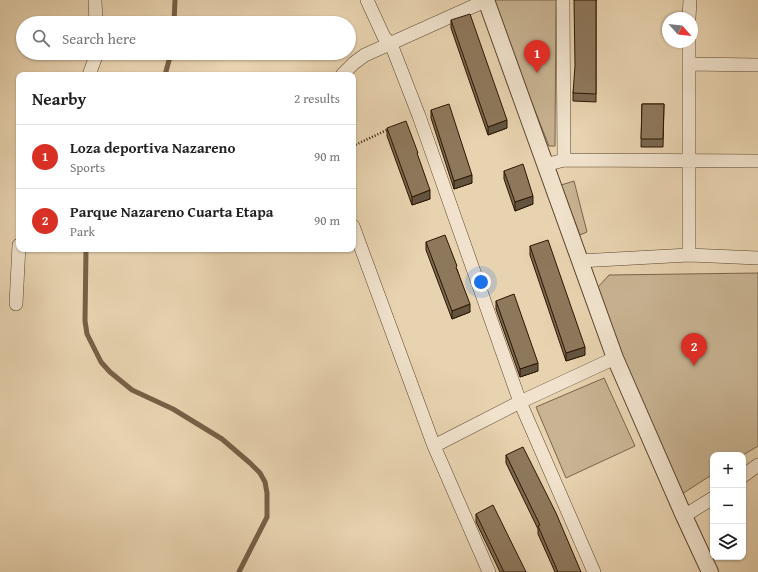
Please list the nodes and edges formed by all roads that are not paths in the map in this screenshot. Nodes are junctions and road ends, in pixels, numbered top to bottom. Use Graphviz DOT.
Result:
graph roads {
  1 [pos="95,0"];
  2 [pos="367,0"];
  3 [pos="487,0"];
  4 [pos="563,0"];
  5 [pos="690,0"];
  6 [pos="689,12"];
  7 [pos="96,16"];
  8 [pos="391,44"];
  9 [pos="689,48"];
  10 [pos="95,60"];
  11 [pos="689,64"];
  12 [pos="758,65"];
  13 [pos="91,72"];
  14 [pos="345,72"];
  15 [pos="564,160"];
  16 [pos="689,160"];
  17 [pos="758,161"];
  18 [pos="545,165"];
  19 [pos="356,234"];
  20 [pos="19,252"];
  21 [pos="689,255"];
  22 [pos="758,258"];
  23 [pos="579,261"];
  24 [pos="16,304"];
  25 [pos="615,358"];
  26 [pos="520,402"];
  27 [pos="434,446"];
  28 [pos="758,465"];
  29 [pos="746,474"];
  30 [pos="710,500"];
  31 [pos="684,516"];
  32 [pos="488,572"];
  33 [pos="594,572"];
  34 [pos="710,572"];
  1 -- 7 [label="street"];
  2 -- 8 [label="street"];
  3 -- 8 [label="street"];
  3 -- 18 [label="street"];
  4 -- 15 [label="street"];
  5 -- 6 [label="street"];
  8 -- 14 [label="street"];
  8 -- 26 [label="street"];
  9 -- 11 [label="street"];
  10 -- 13 [label="street"];
  11 -- 12 [label="street"];
  11 -- 16 [label="street"];
  15 -- 16 [label="street"];
  15 -- 18 [label="street"];
  16 -- 17 [label="street"];
  16 -- 21 [label="street"];
  18 -- 23 [label="street"];
  19 -- 27 [label="street"];
  20 -- 24 [label="street"];
  21 -- 22 [label="street"];
  21 -- 23 [label="street"];
  23 -- 25 [label="street"];
  25 -- 26 [label="street"];
  25 -- 31 [label="street"];
  26 -- 27 [label="street"];
  26 -- 33 [label="street"];
  27 -- 32 [label="street"];
  28 -- 29 [label="street"];
  30 -- 31 [label="street"];
  31 -- 34 [label="street"];
}
